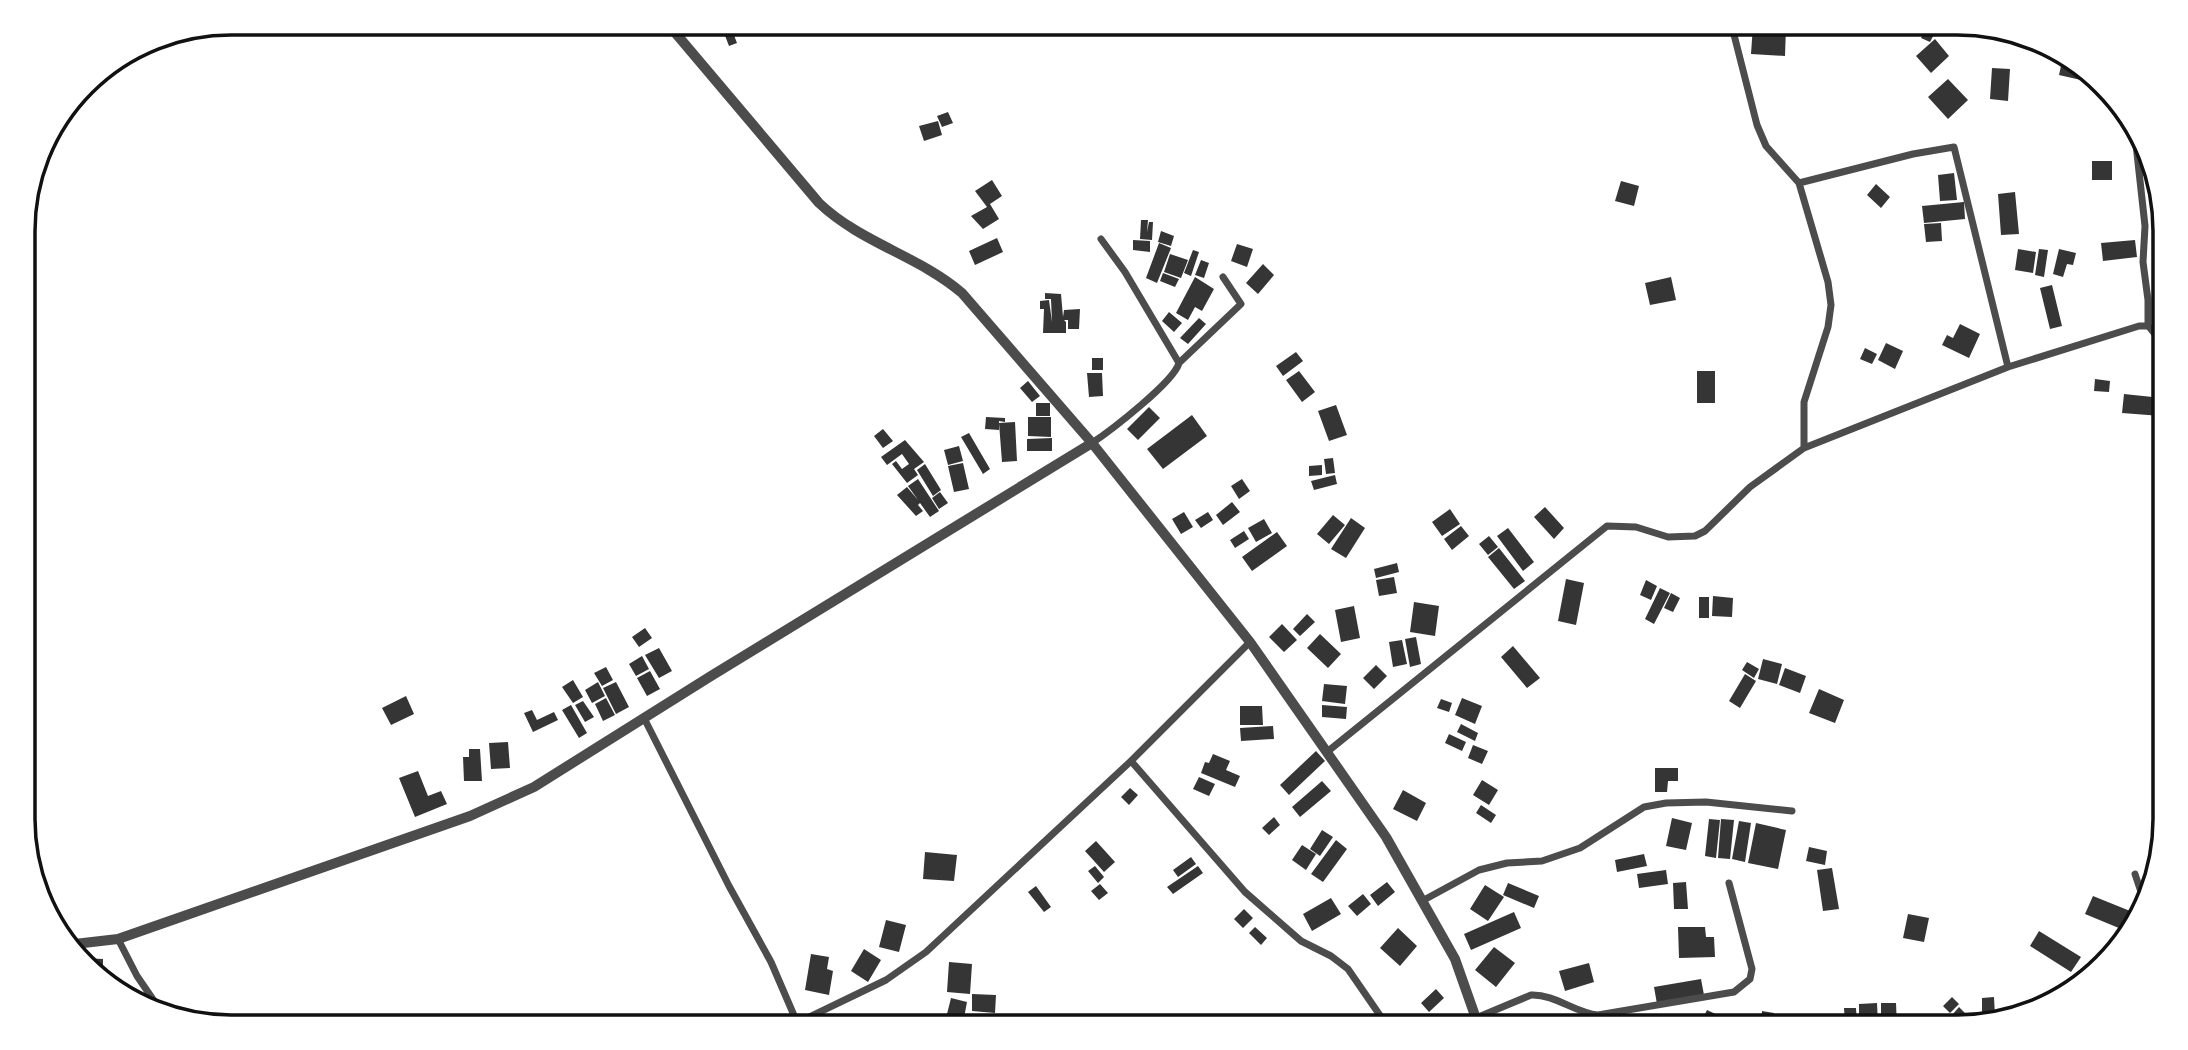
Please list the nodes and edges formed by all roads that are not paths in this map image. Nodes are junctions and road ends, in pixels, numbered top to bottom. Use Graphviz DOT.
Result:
graph roads {
  1 [pos="677,35"];
  2 [pos="1734,35"];
  3 [pos="2137,154"];
  4 [pos="1799,183"];
  5 [pos="1101,239"];
  6 [pos="1223,277"];
  7 [pos="2148,327"];
  8 [pos="2153,330"];
  9 [pos="1179,363"];
  10 [pos="2008,367"];
  11 [pos="1092,443"];
  12 [pos="1804,448"];
  13 [pos="1250,642"];
  14 [pos="644,718"];
  15 [pos="1327,752"];
  16 [pos="1131,761"];
  17 [pos="1792,811"];
  18 [pos="2135,874"];
  19 [pos="1729,883"];
  20 [pos="2140,888"];
  21 [pos="1422,901"];
  22 [pos="118,939"];
  23 [pos="80,943"];
  24 [pos="152,998"];
  25 [pos="794,1015"];
  26 [pos="818,1015"];
  27 [pos="1380,1015"];
  28 [pos="1475,1015"];
  29 [pos="1493,1015"];
  30 [pos="1593,1015"];
  31 [pos="1604,1015"];
  1 -- 11 [label="street"];
  2 -- 4 [label="street"];
  3 -- 7 [label="street"];
  4 -- 10 [label="street"];
  4 -- 12 [label="street"];
  5 -- 9 [label="street"];
  6 -- 9 [label="street"];
  7 -- 8 [label="street"];
  7 -- 10 [label="street"];
  9 -- 11 [label="street"];
  10 -- 12 [label="street"];
  11 -- 13 [label="street"];
  11 -- 14 [label="street"];
  12 -- 15 [label="street"];
  13 -- 15 [label="street"];
  13 -- 16 [label="street"];
  14 -- 22 [label="street"];
  14 -- 25 [label="street"];
  15 -- 21 [label="street"];
  16 -- 26 [label="street"];
  16 -- 27 [label="street"];
  17 -- 21 [label="street"];
  18 -- 20 [label="street"];
  19 -- 31 [label="street"];
  21 -- 28 [label="street"];
  22 -- 23 [label="street"];
  22 -- 24 [label="street"];
  29 -- 30 [label="street"];
}
